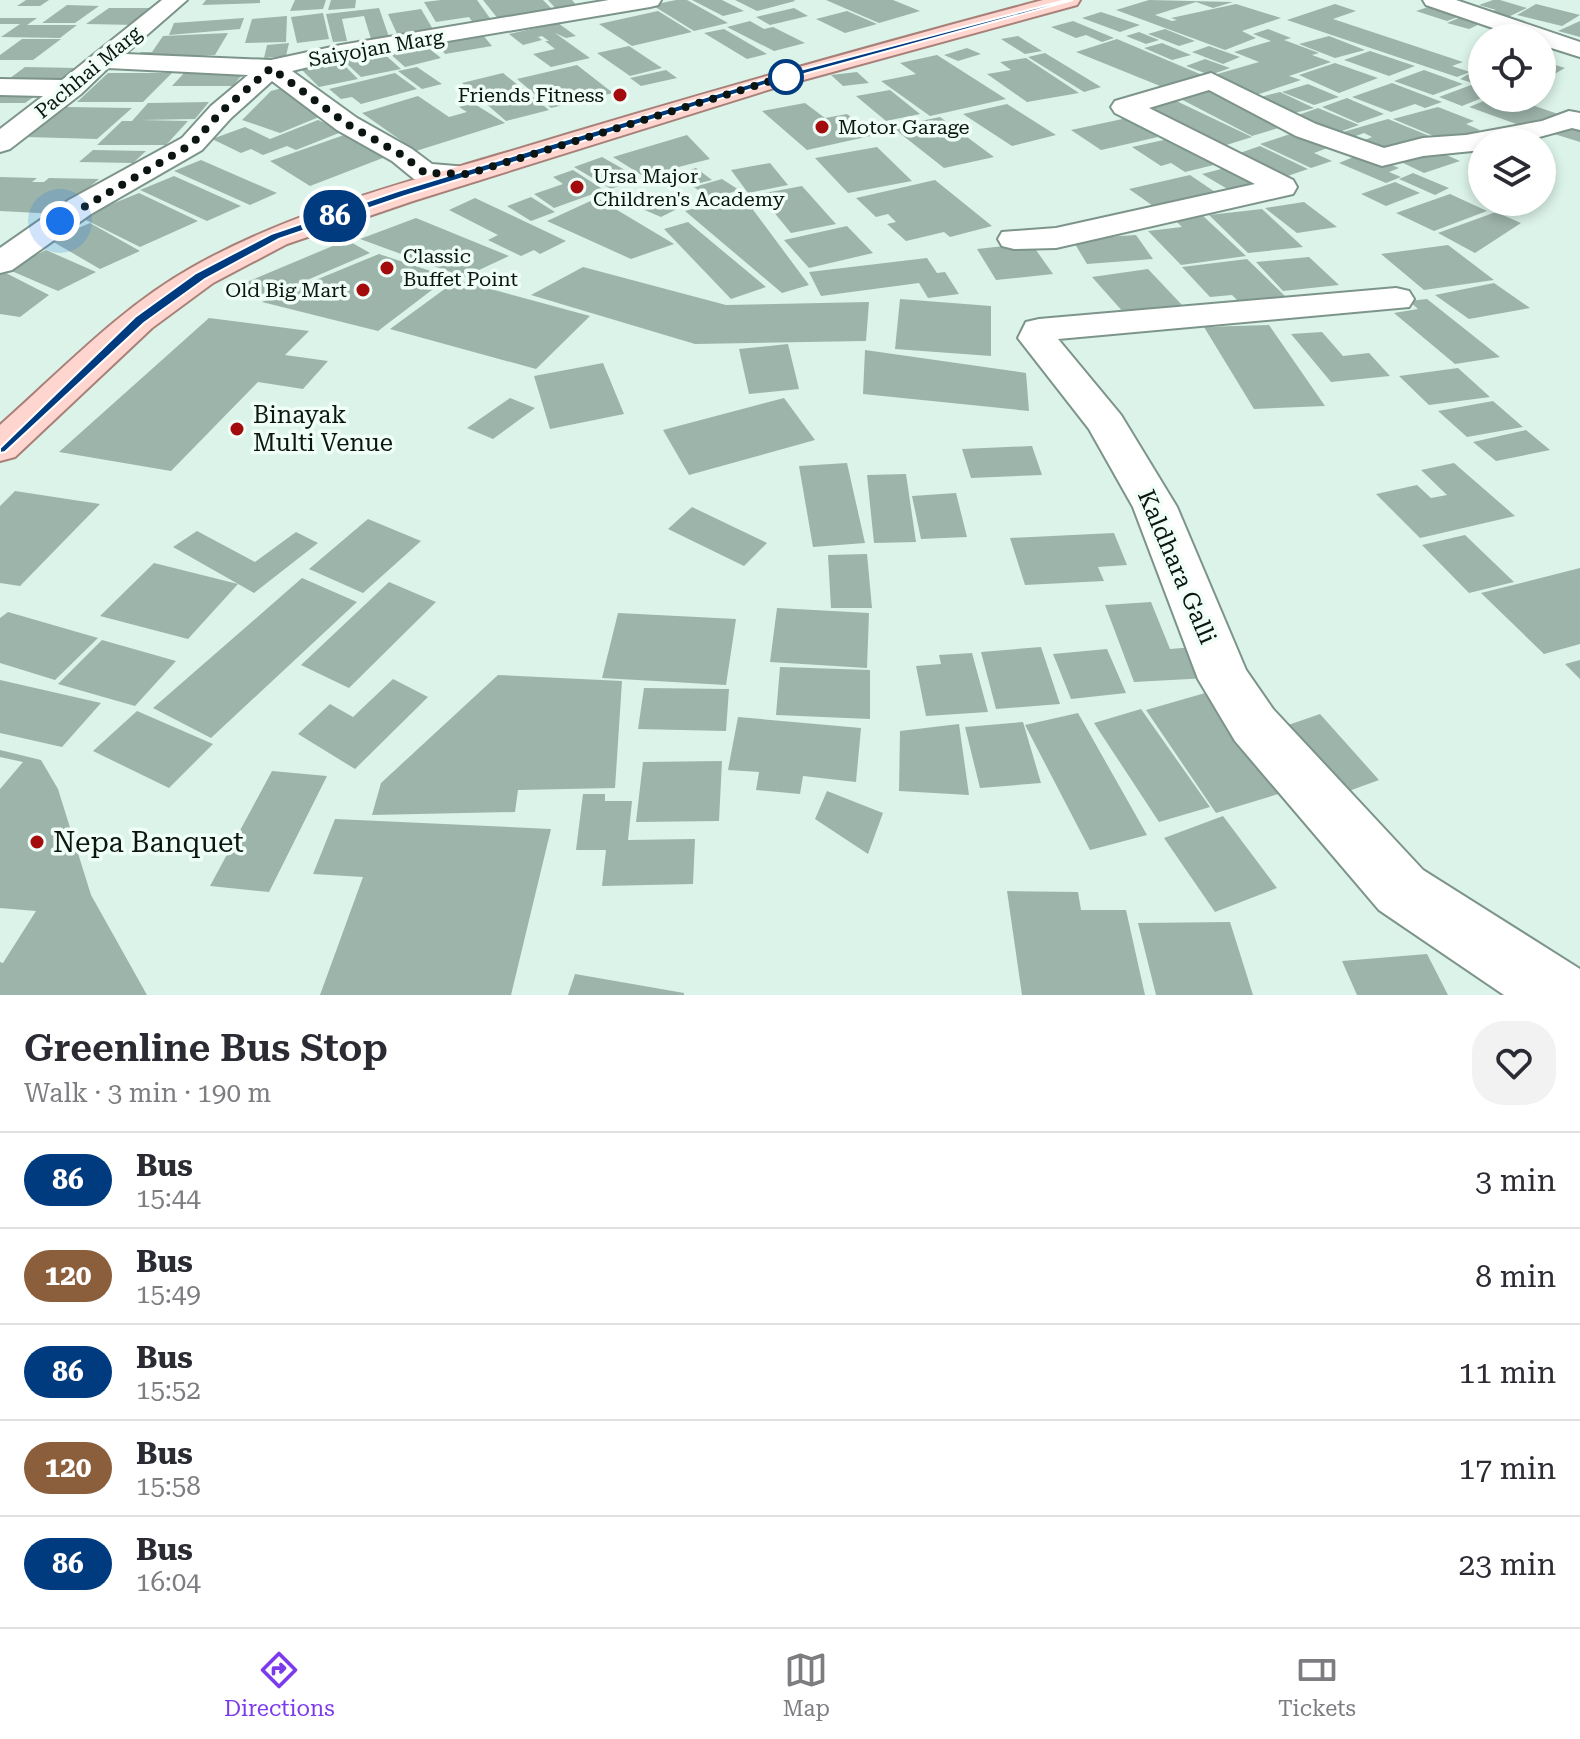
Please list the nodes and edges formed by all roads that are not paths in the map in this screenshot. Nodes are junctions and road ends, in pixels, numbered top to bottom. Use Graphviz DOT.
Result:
graph roads {
  1 [pos="176,0"];
  2 [pos="650,0"];
  3 [pos="1069,0"];
  4 [pos="1434,0"];
  5 [pos="1580,50"];
  6 [pos="100,60"];
  7 [pos="271,68"];
  8 [pos="0,87"];
  9 [pos="72,88"];
  10 [pos="1580,122"];
  11 [pos="0,143"];
  12 [pos="468,174"];
  13 [pos="1014,239"];
  14 [pos="0,263"];
  15 [pos="1396,299"];
  16 [pos="0,448"];
  17 [pos="1561,995"];
  1 -- 6 [label="street, Pachhai Marg"];
  2 -- 7 [label="street, Saiyojan Marg"];
  3 -- 12 [label="main road"];
  4 -- 5 [label="street"];
  6 -- 7 [label="street, Saiyojan Marg"];
  6 -- 9 [label="street, Pachhai Marg"];
  7 -- 12 [label="street"];
  7 -- 14 [label="street"];
  8 -- 9 [label="street"];
  9 -- 11 [label="street, Pachhai Marg"];
  10 -- 13 [label="street"];
  12 -- 16 [label="main road"];
  15 -- 17 [label="street, Kaldhara Galli"];
}
